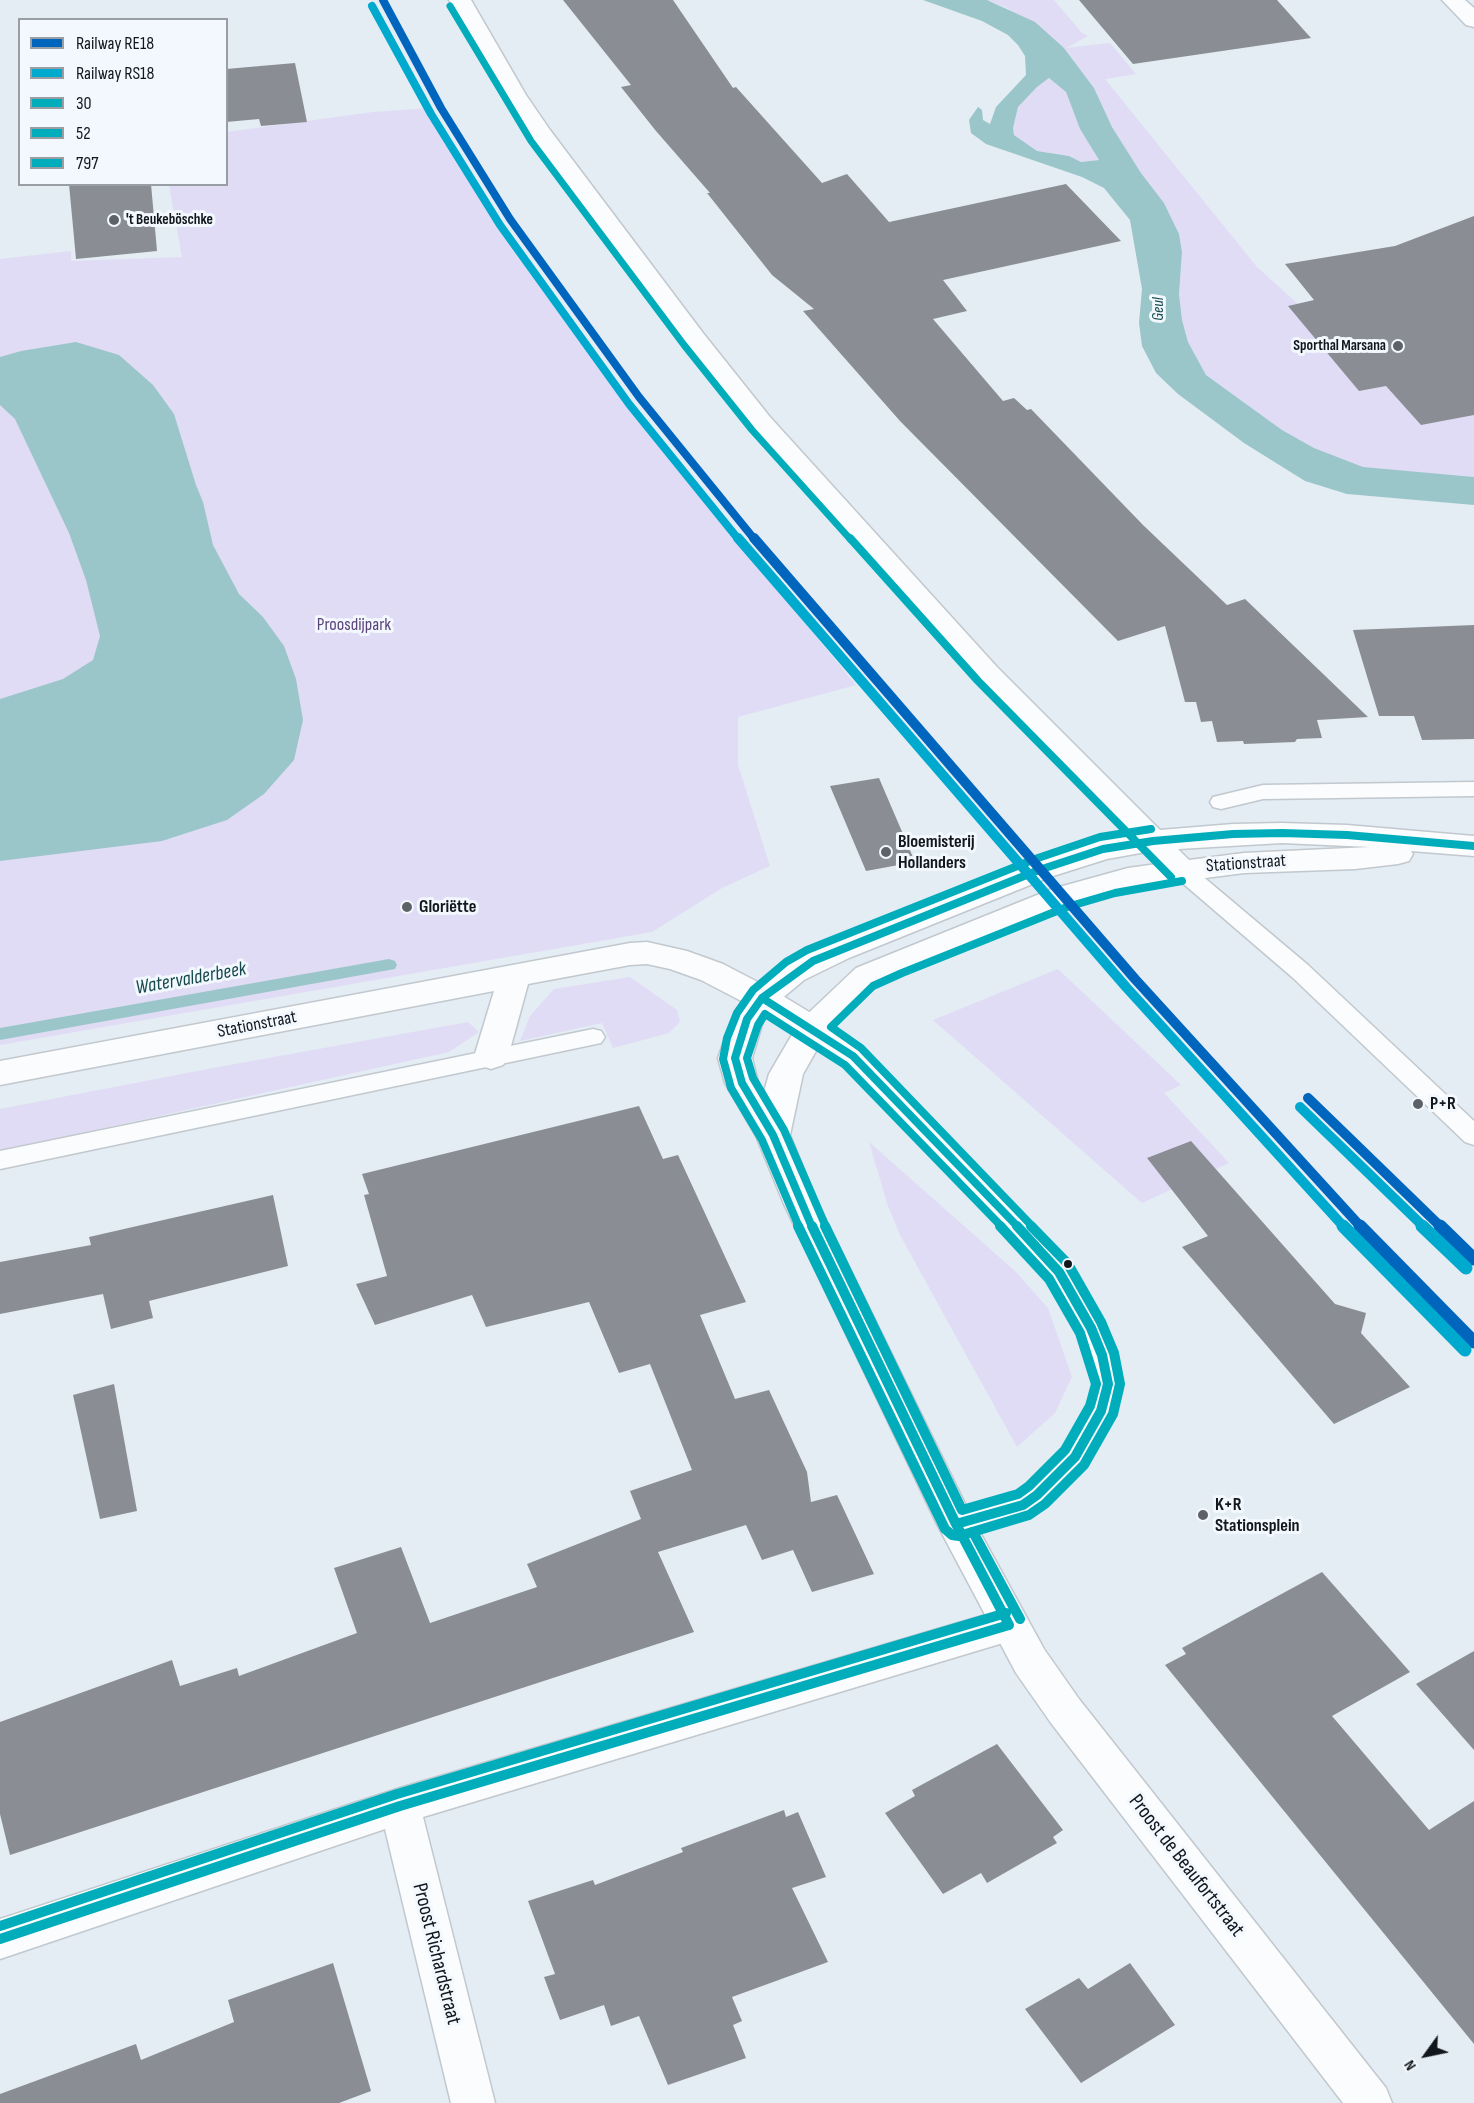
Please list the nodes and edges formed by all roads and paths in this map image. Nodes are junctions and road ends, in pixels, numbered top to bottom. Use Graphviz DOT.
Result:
graph roads {
  1 [pos="460,0"];
  2 [pos="1453,0"];
  3 [pos="1474,20"];
  4 [pos="1474,789"];
  5 [pos="1221,802"];
  6 [pos="1153,841"];
  7 [pos="1474,847"];
  8 [pos="1180,869"];
  9 [pos="514,977"];
  10 [pos="762,998"];
  11 [pos="812,1029"];
  12 [pos="593,1037"];
  13 [pos="491,1057"];
  14 [pos="0,1073"];
  15 [pos="773,1135"];
  16 [pos="1474,1136"];
  17 [pos="0,1160"];
  18 [pos="956,1524"];
  19 [pos="1009,1625"];
  20 [pos="400,1806"];
  21 [pos="0,1939"];
  22 [pos="473,2103"];
  23 [pos="1370,2103"];
  1 -- 6 [label="street"];
  2 -- 3 [label="street"];
  4 -- 5 [label="lane"];
  6 -- 7 [label="street, Proost de Beaufortstraat"];
  6 -- 8 [label="street"];
  6 -- 10 [label="street, Proost de Beaufortstraat"];
  7 -- 8 [label="street, Stationstraat"];
  8 -- 11 [label="street, Stationstraat"];
  8 -- 16 [label="lane"];
  9 -- 10 [label="street, Stationstraat"];
  9 -- 13 [label="street"];
  9 -- 14 [label="street, Stationstraat"];
  10 -- 11 [label="street, Stationstraat"];
  10 -- 15 [label="street, Proost de Beaufortstraat"];
  11 -- 15 [label="street, Stationstraat"];
  11 -- 18 [label="lane"];
  12 -- 13 [label="lane"];
  13 -- 17 [label="lane"];
  15 -- 18 [label="street, Proost de Beaufortstraat"];
  18 -- 19 [label="street, Proost de Beaufortstraat"];
  19 -- 20 [label="street"];
  19 -- 23 [label="street, Proost de Beaufortstraat"];
  20 -- 21 [label="street"];
  20 -- 22 [label="street, Proost Richardstraat"];
}
